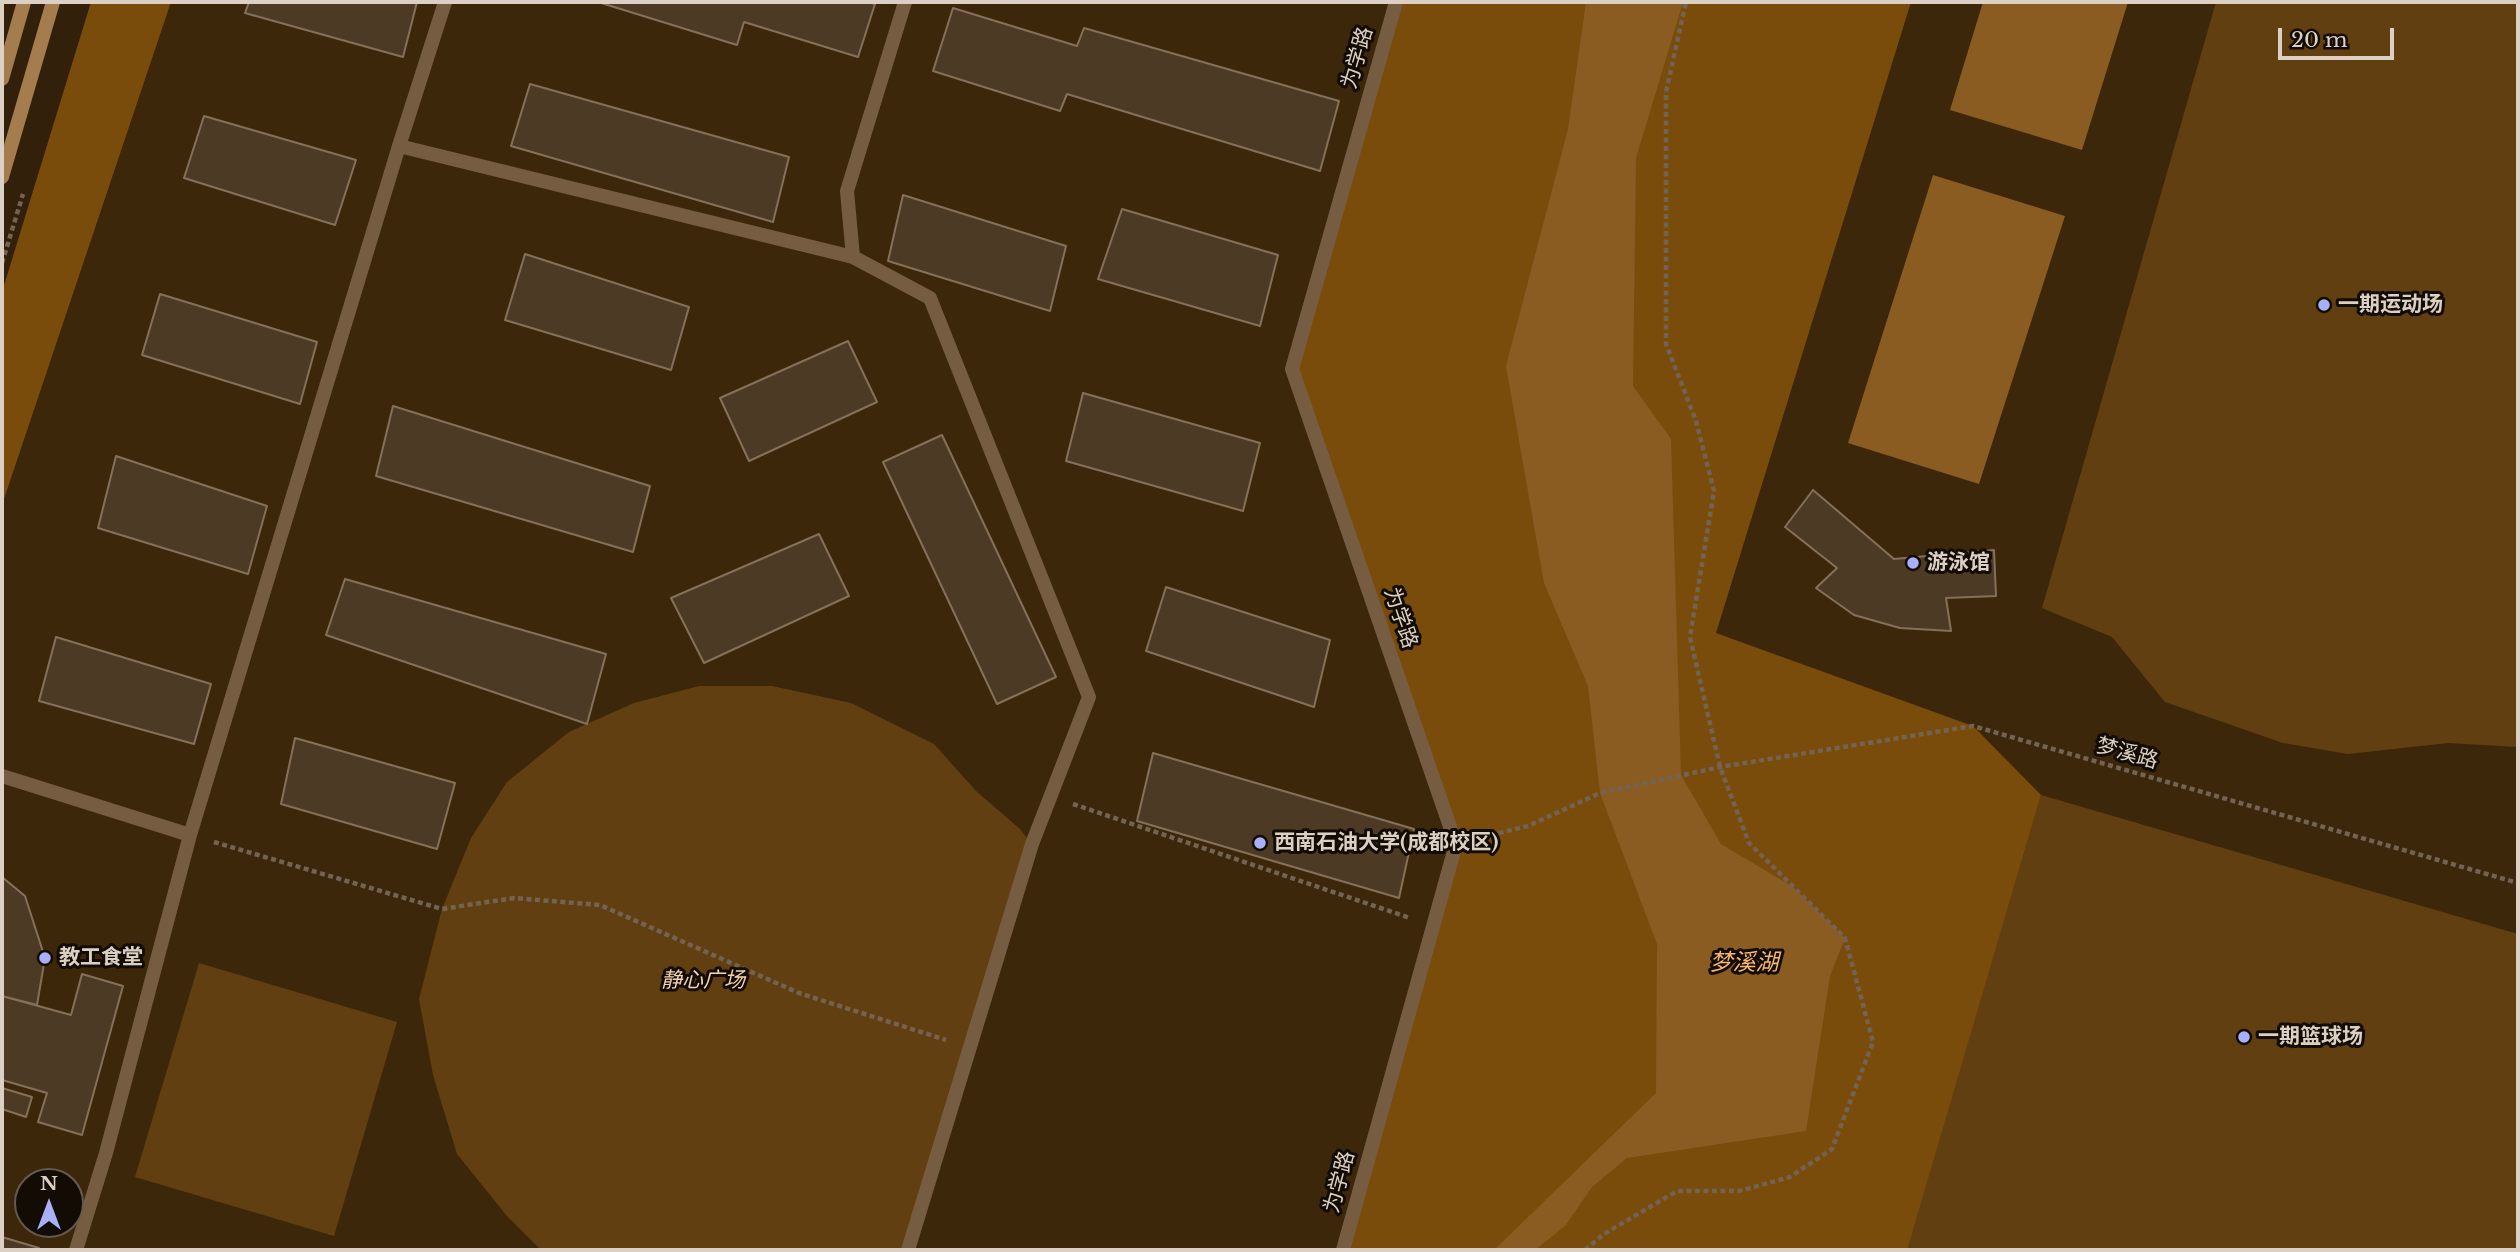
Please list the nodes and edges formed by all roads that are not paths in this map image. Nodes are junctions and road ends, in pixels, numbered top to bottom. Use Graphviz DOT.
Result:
graph roads {
  1 [pos="24,2"];
  2 [pos="53,2"];
  3 [pos="445,2"];
  4 [pos="905,2"];
  5 [pos="1396,2"];
  6 [pos="2,79"];
  7 [pos="399,146"];
  8 [pos="2,177"];
  9 [pos="853,257"];
  10 [pos="2,776"];
  11 [pos="190,835"];
  12 [pos="76,1250"];
  13 [pos="908,1250"];
  14 [pos="1343,1250"];
  1 -- 6 [label="street"];
  2 -- 8 [label="street"];
  3 -- 7 [label="lane"];
  4 -- 9 [label="lane"];
  5 -- 14 [label="lane, 为学路"];
  7 -- 9 [label="lane"];
  7 -- 11 [label="lane"];
  9 -- 13 [label="lane"];
  10 -- 11 [label="lane"];
  11 -- 12 [label="lane"];
}
